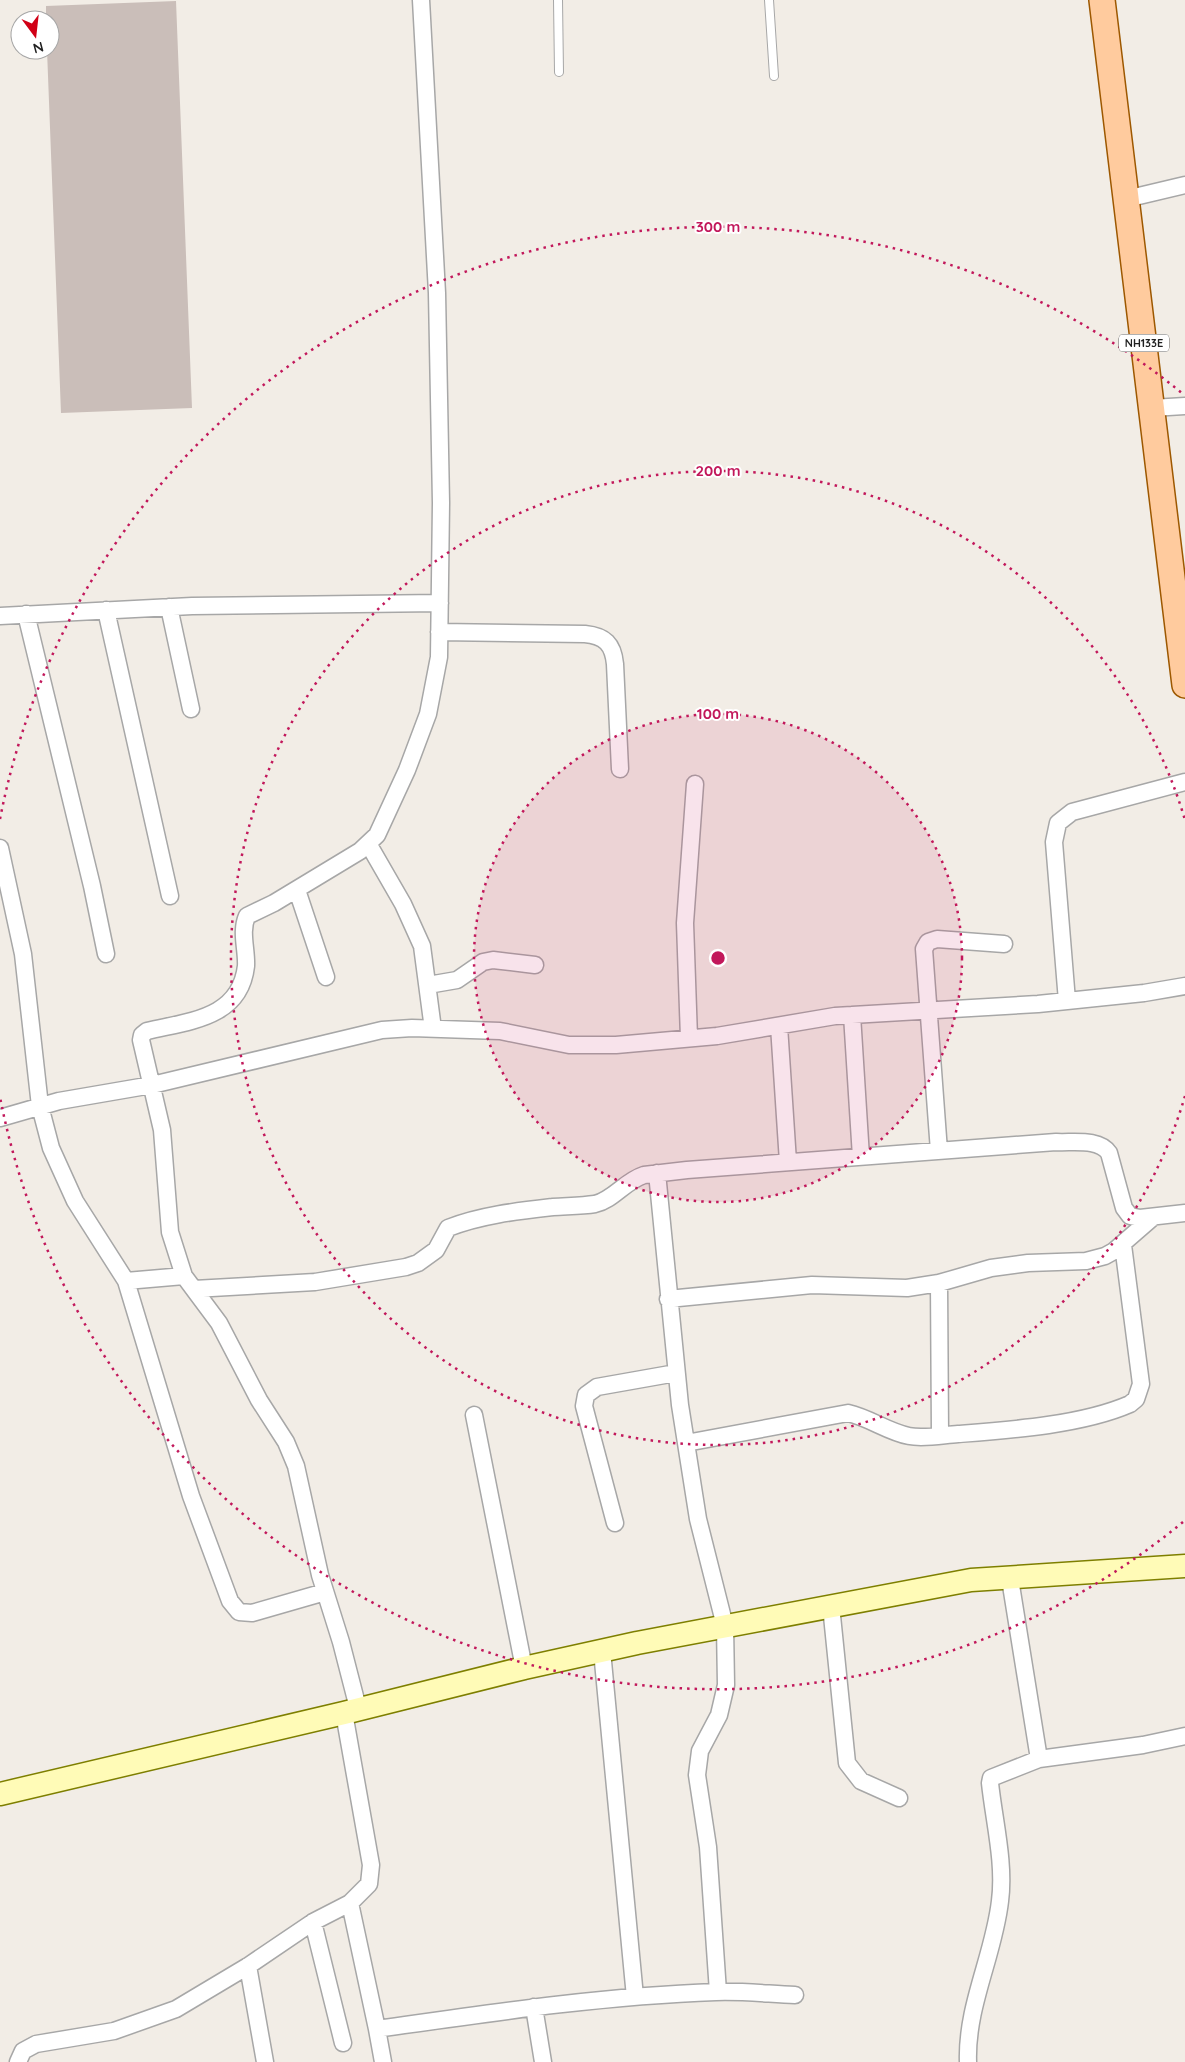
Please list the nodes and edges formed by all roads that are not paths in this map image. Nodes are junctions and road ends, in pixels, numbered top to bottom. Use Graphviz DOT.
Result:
graph roads {
  1 [pos="421,0"];
  2 [pos="558,0"];
  3 [pos="769,0"];
  4 [pos="1102,0"];
  5 [pos="559,72"];
  6 [pos="774,76"];
  7 [pos="1185,185"];
  8 [pos="1126,199"];
  9 [pos="1185,406"];
  10 [pos="1152,408"];
  11 [pos="1180,601"];
  12 [pos="440,603"];
  13 [pos="169,607"];
  14 [pos="106,610"];
  15 [pos="26,614"];
  16 [pos="0,616"];
  17 [pos="439,632"];
  18 [pos="1185,685"];
  19 [pos="191,710"];
  20 [pos="620,769"];
  21 [pos="1185,782"];
  22 [pos="695,784"];
  23 [pos="369,845"];
  24 [pos="0,848"];
  25 [pos="297,890"];
  26 [pos="170,896"];
  27 [pos="1004,944"];
  28 [pos="106,954"];
  29 [pos="535,965"];
  30 [pos="326,977"];
  31 [pos="428,985"];
  32 [pos="1185,986"];
  33 [pos="1067,1001"];
  34 [pos="928,1010"];
  35 [pos="852,1015"];
  36 [pos="779,1026"];
  37 [pos="433,1029"];
  38 [pos="689,1038"];
  39 [pos="152,1085"];
  40 [pos="40,1106"];
  41 [pos="0,1118"];
  42 [pos="939,1151"];
  43 [pos="861,1157"];
  44 [pos="788,1162"];
  45 [pos="657,1173"];
  46 [pos="1185,1213"];
  47 [pos="1152,1218"];
  48 [pos="1123,1245"];
  49 [pos="126,1281"];
  50 [pos="189,1282"];
  51 [pos="939,1283"];
  52 [pos="668,1299"];
  53 [pos="676,1373"];
  54 [pos="474,1415"];
  55 [pos="940,1435"];
  56 [pos="686,1443"];
  57 [pos="615,1523"];
  58 [pos="1185,1566"];
  59 [pos="1010,1579"];
  60 [pos="325,1592"];
  61 [pos="831,1606"];
  62 [pos="726,1626"];
  63 [pos="602,1651"];
  64 [pos="524,1668"];
  65 [pos="351,1710"];
  66 [pos="1185,1736"];
  67 [pos="1039,1759"];
  68 [pos="0,1794"];
  69 [pos="899,1798"];
  70 [pos="350,1903"];
  71 [pos="313,1922"];
  72 [pos="248,1966"];
  73 [pos="718,1992"];
  74 [pos="795,1995"];
  75 [pos="635,1997"];
  76 [pos="534,2007"];
  77 [pos="377,2030"];
  78 [pos="343,2043"];
  79 [pos="18,2062"];
  80 [pos="265,2062"];
  81 [pos="383,2062"];
  82 [pos="543,2062"];
  83 [pos="968,2062"];
  1 -- 12 [label="street"];
  2 -- 5 [label="lane"];
  3 -- 6 [label="lane"];
  4 -- 8 [label="main road, NH133E"];
  7 -- 8 [label="street"];
  8 -- 10 [label="main road, NH133E"];
  9 -- 10 [label="street"];
  10 -- 11 [label="main road, NH133E"];
  11 -- 18 [label="main road, NH133E"];
  12 -- 13 [label="street"];
  12 -- 17 [label="street"];
  13 -- 14 [label="street"];
  13 -- 19 [label="street"];
  14 -- 15 [label="street"];
  14 -- 26 [label="street"];
  15 -- 16 [label="street"];
  15 -- 28 [label="street"];
  17 -- 20 [label="street"];
  17 -- 23 [label="street"];
  21 -- 33 [label="street"];
  22 -- 38 [label="street"];
  23 -- 25 [label="street"];
  23 -- 31 [label="street"];
  24 -- 40 [label="street"];
  25 -- 30 [label="street"];
  25 -- 39 [label="street"];
  27 -- 34 [label="street"];
  29 -- 31 [label="street"];
  31 -- 37 [label="street"];
  32 -- 33 [label="street"];
  33 -- 34 [label="street"];
  34 -- 35 [label="street"];
  34 -- 42 [label="street"];
  35 -- 36 [label="street"];
  35 -- 43 [label="street"];
  36 -- 38 [label="street"];
  36 -- 44 [label="street"];
  37 -- 38 [label="street"];
  37 -- 39 [label="street"];
  39 -- 40 [label="street"];
  39 -- 50 [label="street"];
  40 -- 41 [label="street"];
  40 -- 49 [label="street"];
  42 -- 43 [label="street"];
  42 -- 47 [label="street"];
  43 -- 44 [label="street"];
  44 -- 45 [label="street"];
  45 -- 50 [label="street"];
  45 -- 52 [label="street"];
  46 -- 47 [label="street"];
  47 -- 48 [label="street"];
  48 -- 51 [label="street"];
  48 -- 55 [label="street"];
  49 -- 50 [label="street"];
  49 -- 60 [label="street"];
  50 -- 60 [label="street"];
  51 -- 52 [label="street"];
  51 -- 55 [label="street"];
  52 -- 53 [label="street"];
  53 -- 56 [label="street"];
  53 -- 57 [label="street"];
  54 -- 64 [label="street"];
  55 -- 56 [label="street"];
  56 -- 62 [label="street"];
  58 -- 59 [label="street"];
  59 -- 61 [label="street"];
  59 -- 67 [label="street"];
  60 -- 65 [label="street"];
  61 -- 62 [label="street"];
  61 -- 69 [label="street"];
  62 -- 63 [label="street"];
  62 -- 73 [label="street"];
  63 -- 64 [label="street"];
  63 -- 75 [label="street"];
  64 -- 65 [label="street"];
  65 -- 68 [label="street"];
  65 -- 70 [label="street"];
  66 -- 67 [label="street"];
  67 -- 83 [label="street"];
  70 -- 71 [label="street"];
  70 -- 77 [label="street"];
  71 -- 72 [label="street"];
  71 -- 78 [label="street"];
  72 -- 79 [label="street"];
  72 -- 80 [label="street"];
  73 -- 74 [label="street"];
  73 -- 75 [label="street"];
  75 -- 76 [label="street"];
  76 -- 77 [label="street"];
  76 -- 82 [label="street"];
  77 -- 81 [label="street"];
}
